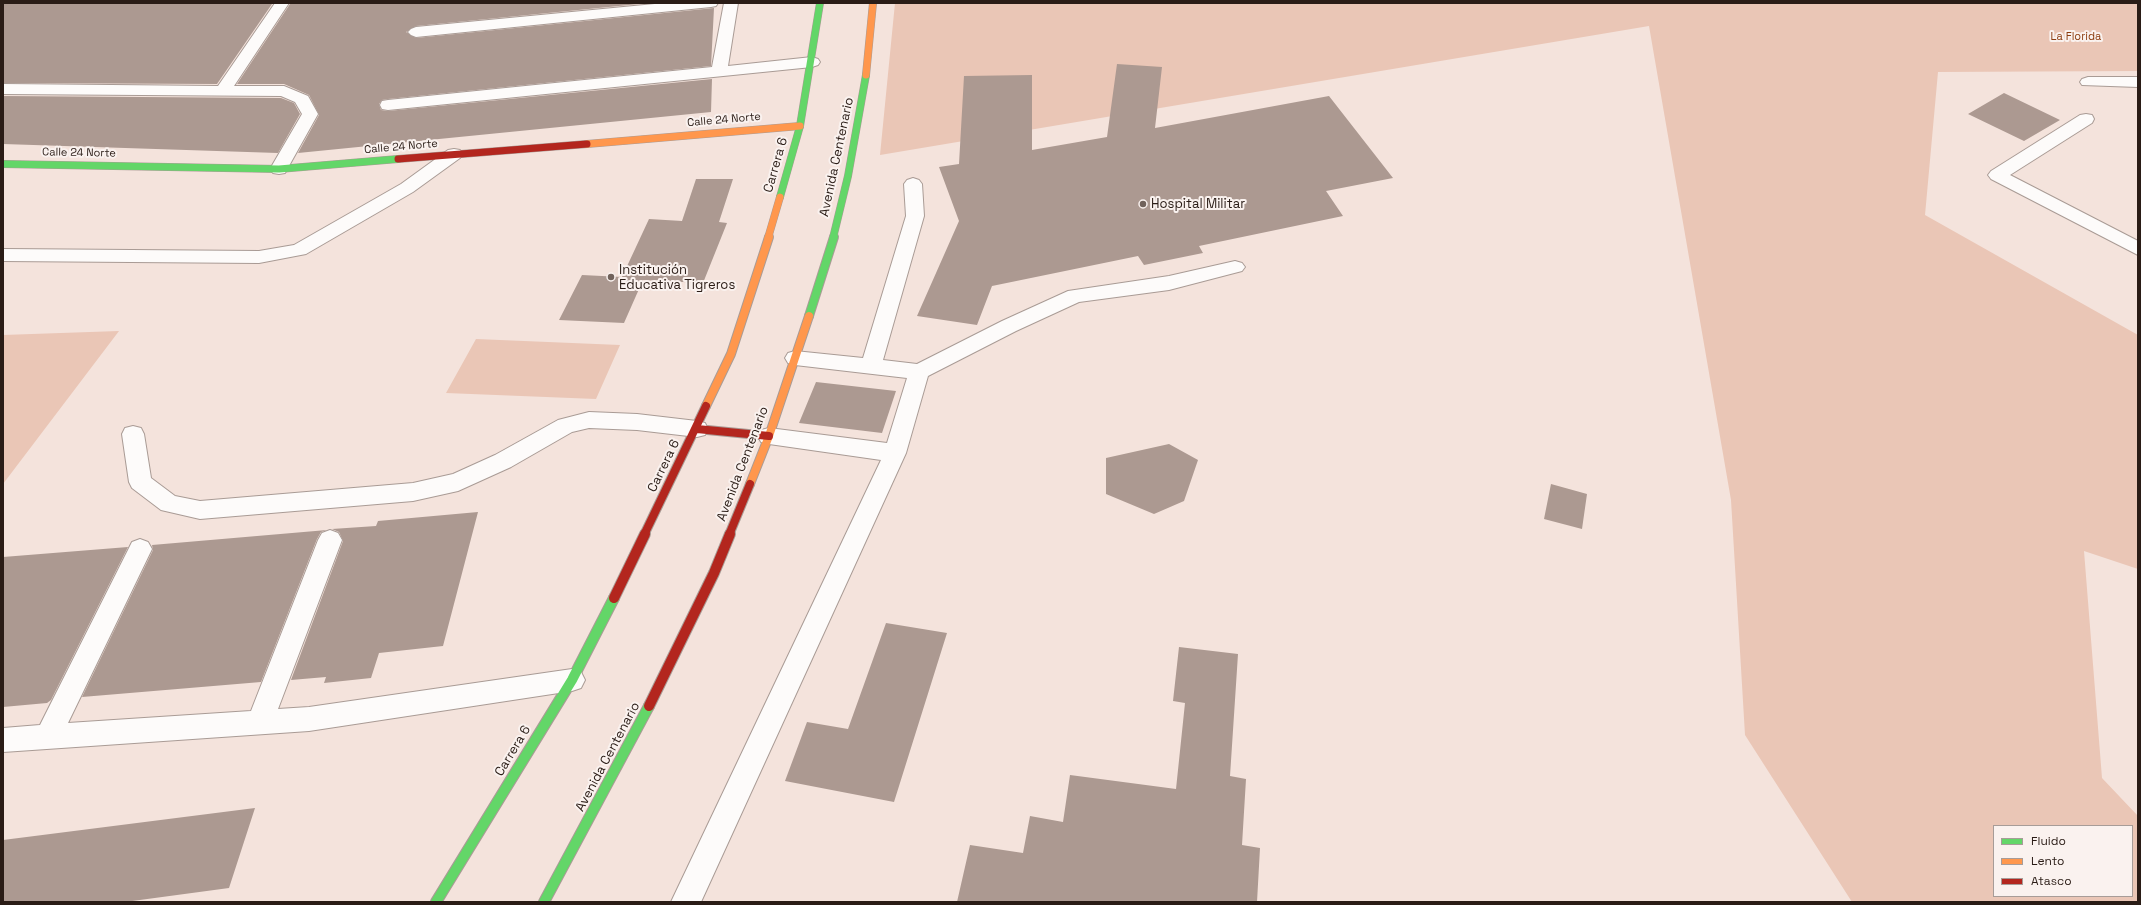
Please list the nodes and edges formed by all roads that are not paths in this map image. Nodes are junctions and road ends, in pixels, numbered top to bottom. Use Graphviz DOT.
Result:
graph roads {
  1 [pos="282,3"];
  2 [pos="711,3"];
  3 [pos="731,3"];
  4 [pos="820,3"];
  5 [pos="873,3"];
  6 [pos="416,32"];
  7 [pos="812,62"];
  8 [pos="720,72"];
  9 [pos="2088,82"];
  10 [pos="2138,82"];
  11 [pos="3,89"];
  12 [pos="223,90"];
  13 [pos="388,105"];
  14 [pos="2086,119"];
  15 [pos="800,126"];
  16 [pos="454,154"];
  17 [pos="3,164"];
  18 [pos="279,169"];
  19 [pos="914,184"];
  20 [pos="2138,249"];
  21 [pos="3,255"];
  22 [pos="1235,267"];
  23 [pos="795,358"];
  24 [pos="871,366"];
  25 [pos="919,372"];
  26 [pos="696,429"];
  27 [pos="132,434"];
  28 [pos="769,436"];
  29 [pos="895,453"];
  30 [pos="330,540"];
  31 [pos="140,549"];
  32 [pos="572,680"];
  33 [pos="260,722"];
  34 [pos="48,737"];
  35 [pos="3,740"];
  36 [pos="436,902"];
  37 [pos="544,902"];
  38 [pos="686,902"];
  1 -- 12 [label="street"];
  2 -- 6 [label="street"];
  3 -- 8 [label="street"];
  4 -- 7 [label="main road, Carrera 6"];
  5 -- 23 [label="main road, Avenida Centenario"];
  7 -- 8 [label="street"];
  7 -- 15 [label="main road, Carrera 6"];
  8 -- 13 [label="street"];
  9 -- 10 [label="street"];
  11 -- 12 [label="street"];
  12 -- 18 [label="street"];
  14 -- 20 [label="street"];
  15 -- 16 [label="main road, Calle 24 Norte"];
  15 -- 26 [label="main road, Carrera 6"];
  16 -- 18 [label="main road, Calle 24 Norte"];
  16 -- 21 [label="street"];
  17 -- 18 [label="main road, Calle 24 Norte"];
  19 -- 24 [label="street"];
  22 -- 25 [label="street"];
  23 -- 24 [label="street"];
  23 -- 28 [label="main road, Avenida Centenario"];
  24 -- 25 [label="street"];
  25 -- 29 [label="street"];
  26 -- 27 [label="street"];
  26 -- 28 [label="main road"];
  26 -- 32 [label="main road, Carrera 6"];
  28 -- 29 [label="street"];
  28 -- 37 [label="main road, Avenida Centenario"];
  29 -- 38 [label="street"];
  30 -- 33 [label="street"];
  31 -- 34 [label="street"];
  32 -- 33 [label="street"];
  32 -- 36 [label="main road, Carrera 6"];
  33 -- 34 [label="street"];
  34 -- 35 [label="street"];
}
